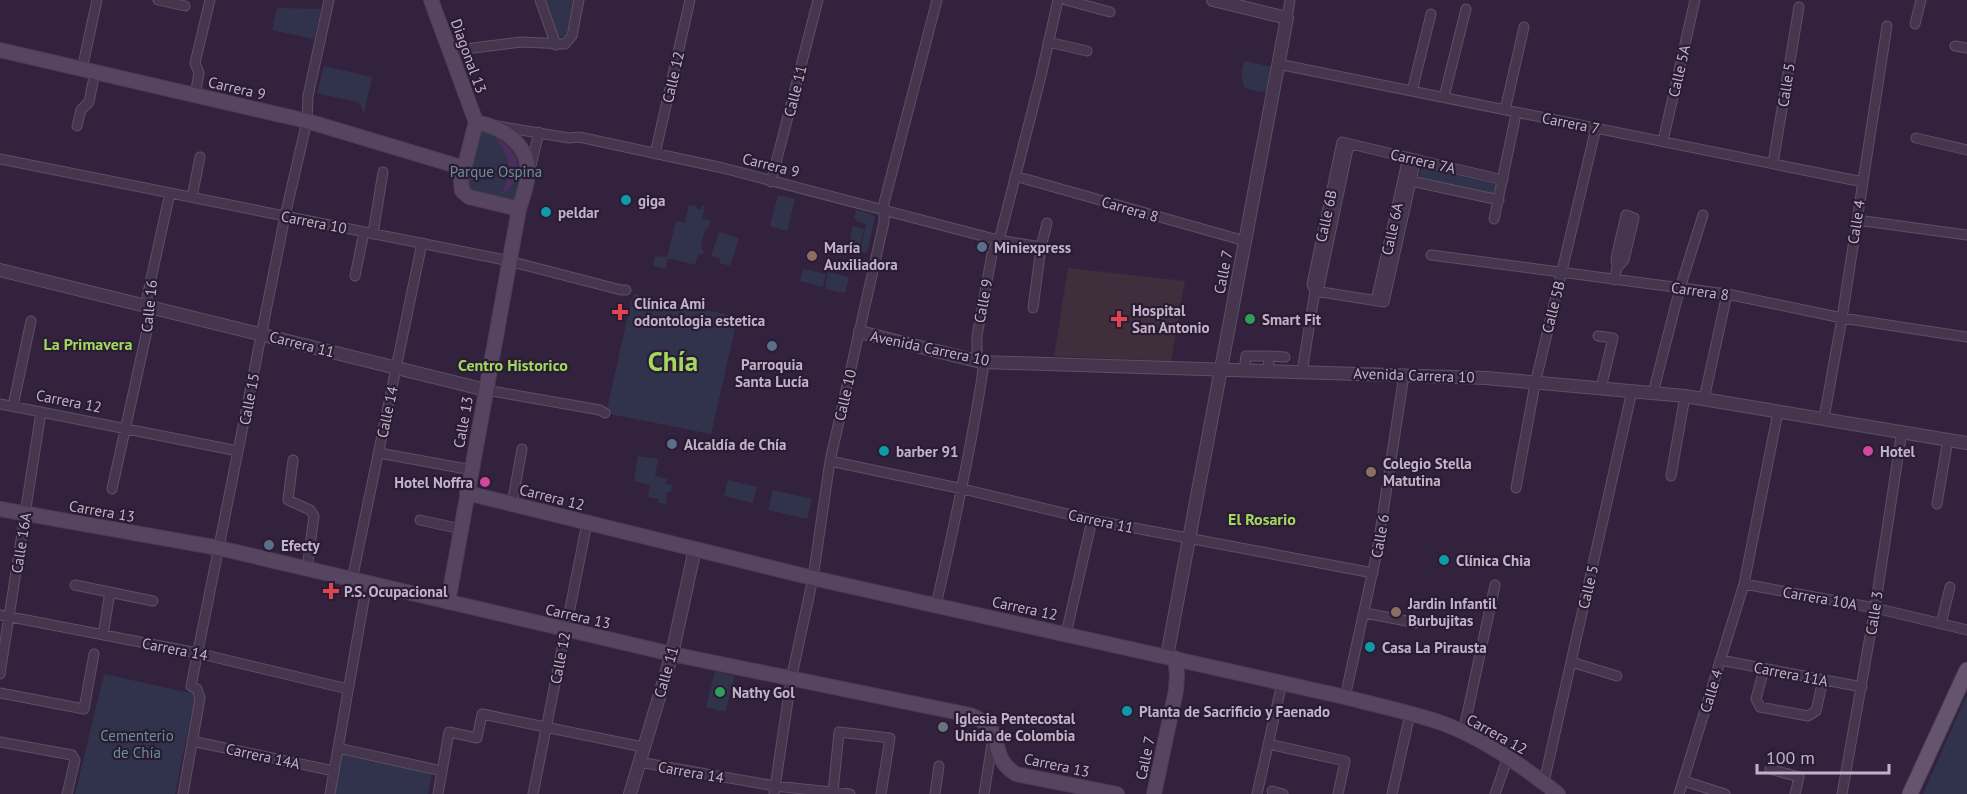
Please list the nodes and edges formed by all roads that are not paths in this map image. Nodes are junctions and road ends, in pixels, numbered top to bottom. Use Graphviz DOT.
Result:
graph roads {
  1 [pos="98,0"];
  2 [pos="158,0"];
  3 [pos="210,0"];
  4 [pos="329,0"];
  5 [pos="431,0"];
  6 [pos="540,0"];
  7 [pos="579,0"];
  8 [pos="690,0"];
  9 [pos="818,0"];
  10 [pos="937,0"];
  11 [pos="1058,0"];
  12 [pos="1066,0"];
  13 [pos="1213,0"];
  14 [pos="1290,0"];
  15 [pos="1695,0"];
  16 [pos="1921,0"];
  17 [pos="185,6"];
  18 [pos="1799,7"];
  19 [pos="1466,9"];
  20 [pos="1110,12"];
  21 [pos="1431,14"];
  22 [pos="1287,18"];
  23 [pos="1916,24"];
  24 [pos="1887,26"];
  25 [pos="1524,27"];
  26 [pos="1048,42"];
  27 [pos="556,45"];
  28 [pos="1955,46"];
  29 [pos="1967,48"];
  30 [pos="0,50"];
  31 [pos="450,51"];
  32 [pos="1087,51"];
  33 [pos="1278,64"];
  34 [pos="88,70"];
  35 [pos="1412,91"];
  36 [pos="195,95"];
  37 [pos="1444,97"];
  38 [pos="1505,110"];
  39 [pos="1515,119"];
  40 [pos="307,121"];
  41 [pos="476,122"];
  42 [pos="77,126"];
  43 [pos="492,126"];
  44 [pos="1596,128"];
  45 [pos="539,132"];
  46 [pos="1916,138"];
  47 [pos="1663,141"];
  48 [pos="1346,143"];
  49 [pos="1967,150"];
  50 [pos="656,154"];
  51 [pos="200,158"];
  52 [pos="1412,158"];
  53 [pos="0,159"];
  54 [pos="1773,164"];
  55 [pos="464,168"];
  56 [pos="383,172"];
  57 [pos="1015,176"];
  58 [pos="527,178"];
  59 [pos="1503,180"];
  60 [pos="1411,181"];
  61 [pos="771,182"];
  62 [pos="1863,182"];
  63 [pos="170,193"];
  64 [pos="192,197"];
  65 [pos="1499,200"];
  66 [pos="519,209"];
  67 [pos="883,211"];
  68 [pos="1703,215"];
  69 [pos="285,216"];
  70 [pos="1494,219"];
  71 [pos="1857,220"];
  72 [pos="1047,223"];
  73 [pos="368,233"];
  74 [pos="1967,235"];
  75 [pos="998,240"];
  76 [pos="1245,241"];
  77 [pos="422,243"];
  78 [pos="1041,247"];
  79 [pos="1431,255"];
  80 [pos="510,261"];
  81 [pos="1617,268"];
  82 [pos="0,270"];
  83 [pos="1562,273"];
  84 [pos="355,276"];
  85 [pos="1614,280"];
  86 [pos="1680,288"];
  87 [pos="626,290"];
  88 [pos="1315,291"];
  89 [pos="1727,294"];
  90 [pos="1380,302"];
  91 [pos="149,307"];
  92 [pos="1033,308"];
  93 [pos="1842,318"];
  94 [pos="31,321"];
  95 [pos="860,332"];
  96 [pos="262,334"];
  97 [pos="1599,336"];
  98 [pos="1967,337"];
  99 [pos="1270,356"];
  100 [pos="1285,357"];
  101 [pos="981,362"];
  102 [pos="396,368"];
  103 [pos="1221,370"];
  104 [pos="1244,371"];
  105 [pos="1267,371"];
  106 [pos="1302,372"];
  107 [pos="1404,375"];
  108 [pos="1535,384"];
  109 [pos="1601,388"];
  110 [pos="486,390"];
  111 [pos="1632,391"];
  112 [pos="1653,393"];
  113 [pos="1685,396"];
  114 [pos="1704,399"];
  115 [pos="0,404"];
  116 [pos="13,406"];
  117 [pos="41,412"];
  118 [pos="1778,412"];
  119 [pos="605,413"];
  120 [pos="1824,418"];
  121 [pos="125,428"];
  122 [pos="1902,431"];
  123 [pos="1948,439"];
  124 [pos="1967,443"];
  125 [pos="522,449"];
  126 [pos="238,451"];
  127 [pos="379,453"];
  128 [pos="293,460"];
  129 [pos="830,461"];
  130 [pos="472,470"];
  131 [pos="1671,476"];
  132 [pos="1516,488"];
  133 [pos="112,489"];
  134 [pos="963,489"];
  135 [pos="467,494"];
  136 [pos="512,504"];
  137 [pos="1937,504"];
  138 [pos="0,509"];
  139 [pos="25,515"];
  140 [pos="420,520"];
  141 [pos="1092,520"];
  142 [pos="587,523"];
  143 [pos="461,529"];
  144 [pos="1189,539"];
  145 [pos="219,548"];
  146 [pos="695,549"];
  147 [pos="307,569"];
  148 [pos="1373,573"];
  149 [pos="813,578"];
  150 [pos="352,580"];
  151 [pos="367,583"];
  152 [pos="1744,584"];
  153 [pos="75,585"];
  154 [pos="1495,585"];
  155 [pos="1950,587"];
  156 [pos="110,592"];
  157 [pos="153,601"];
  158 [pos="448,602"];
  159 [pos="936,605"];
  160 [pos="1875,608"];
  161 [pos="1365,613"];
  162 [pos="5,616"];
  163 [pos="1417,623"];
  164 [pos="1941,624"];
  165 [pos="1967,630"];
  166 [pos="566,631"];
  167 [pos="1066,634"];
  168 [pos="103,635"];
  169 [pos="94,654"];
  170 [pos="197,654"];
  171 [pos="672,654"];
  172 [pos="1171,657"];
  173 [pos="1720,660"];
  174 [pos="1571,662"];
  175 [pos="1764,669"];
  176 [pos="1967,670"];
  177 [pos="0,674"];
  178 [pos="1617,676"];
  179 [pos="791,680"];
  180 [pos="1823,680"];
  181 [pos="1282,683"];
  182 [pos="1862,687"];
  183 [pos="348,689"];
  184 [pos="0,693"];
  185 [pos="1345,697"];
  186 [pos="1410,714"];
  187 [pos="546,728"];
  188 [pos="994,733"];
  189 [pos="1463,733"];
  190 [pos="192,741"];
  191 [pos="0,742"];
  192 [pos="1268,744"];
  193 [pos="643,747"];
  194 [pos="338,748"];
  195 [pos="1508,757"];
  196 [pos="639,762"];
  197 [pos="939,766"];
  198 [pos="1770,769"];
  199 [pos="334,771"];
  200 [pos="442,771"];
  201 [pos="1683,781"];
  202 [pos="1544,782"];
  203 [pos="775,790"];
  204 [pos="1083,791"];
  205 [pos="1272,791"];
  206 [pos="833,792"];
  207 [pos="67,794"];
  208 [pos="183,794"];
  209 [pos="330,794"];
  210 [pos="438,794"];
  211 [pos="533,794"];
  212 [pos="630,794"];
  213 [pos="850,794"];
  214 [pos="881,794"];
  215 [pos="935,794"];
  216 [pos="984,794"];
  217 [pos="1117,794"];
  218 [pos="1154,794"];
  219 [pos="1257,794"];
  220 [pos="1283,794"];
  221 [pos="1338,794"];
  222 [pos="1392,794"];
  223 [pos="1496,794"];
  224 [pos="1558,794"];
  225 [pos="1679,794"];
  226 [pos="1725,794"];
  227 [pos="1795,794"];
  228 [pos="1842,794"];
  229 [pos="1910,794"];
  1 -- 34 [label="street"];
  2 -- 17 [label="street"];
  3 -- 36 [label="street"];
  4 -- 40 [label="street, Calle 15"];
  5 -- 31 [label="main road, Diagonal 13"];
  6 -- 27 [label="street"];
  7 -- 27 [label="street"];
  8 -- 50 [label="street, Calle 12"];
  9 -- 61 [label="street, Calle 11"];
  10 -- 67 [label="street, Calle 10"];
  11 -- 26 [label="street, Calle 9"];
  12 -- 20 [label="street"];
  13 -- 22 [label="street"];
  14 -- 22 [label="street, Calle 7"];
  15 -- 47 [label="street, Calle 5A"];
  16 -- 23 [label="street"];
  18 -- 54 [label="street, Calle 5"];
  19 -- 37 [label="street"];
  21 -- 35 [label="street"];
  22 -- 33 [label="street, Calle 7"];
  24 -- 62 [label="street, Calle 4"];
  25 -- 38 [label="street"];
  26 -- 32 [label="street"];
  26 -- 57 [label="street, Calle 9"];
  27 -- 31 [label="street"];
  28 -- 29 [label="street"];
  30 -- 34 [label="main road, Carrera 9"];
  31 -- 41 [label="main road, Diagonal 13"];
  33 -- 35 [label="street, Carrera 7"];
  33 -- 76 [label="street, Calle 7"];
  34 -- 36 [label="main road, Carrera 9"];
  34 -- 42 [label="street"];
  35 -- 37 [label="street, Carrera 7"];
  36 -- 40 [label="main road, Carrera 9"];
  37 -- 38 [label="street, Carrera 7"];
  38 -- 44 [label="street, Carrera 7"];
  39 -- 59 [label="street"];
  40 -- 55 [label="main road, Carrera 9"];
  40 -- 69 [label="street, Calle 15"];
  41 -- 43 [label="main road, Calle 13"];
  41 -- 55 [label="main road"];
  43 -- 45 [label="street, Carrera 9"];
  43 -- 58 [label="main road, Calle 13"];
  44 -- 47 [label="street, Carrera 7"];
  44 -- 83 [label="street, Calle 5B"];
  45 -- 50 [label="street, Carrera 9"];
  45 -- 58 [label="street, Calle 13"];
  46 -- 49 [label="street"];
  47 -- 54 [label="street, Carrera 7"];
  48 -- 52 [label="street, Carrera 7A"];
  48 -- 88 [label="street, Calle 6B"];
  50 -- 61 [label="street, Carrera 9"];
  51 -- 64 [label="street"];
  52 -- 59 [label="street, Carrera 7A"];
  52 -- 60 [label="street, Calle 6A"];
  52 -- 90 [label="street, Calle 6A"];
  53 -- 63 [label="street, Carrera 10"];
  54 -- 62 [label="street, Carrera 7"];
  55 -- 66 [label="main road"];
  56 -- 73 [label="street"];
  57 -- 75 [label="street, Calle 9"];
  57 -- 76 [label="street, Carrera 8"];
  58 -- 66 [label="main road, Calle 13"];
  59 -- 65 [label="street"];
  60 -- 65 [label="street, Carrera 7A"];
  60 -- 90 [label="street, Calle 6A"];
  61 -- 67 [label="street, Carrera 9"];
  62 -- 71 [label="street, Calle 4"];
  63 -- 64 [label="street, Carrera 10"];
  63 -- 91 [label="street, Calle 16"];
  64 -- 69 [label="street, Carrera 10"];
  65 -- 70 [label="street"];
  66 -- 80 [label="main road, Calle 13"];
  67 -- 75 [label="street, Carrera 9"];
  67 -- 95 [label="street, Calle 10"];
  68 -- 86 [label="street"];
  69 -- 73 [label="street, Carrera 10"];
  69 -- 96 [label="street, Calle 15"];
  71 -- 74 [label="street"];
  71 -- 93 [label="street, Calle 4"];
  72 -- 78 [label="street"];
  73 -- 77 [label="street, Carrera 10"];
  73 -- 84 [label="street"];
  75 -- 78 [label="street, Carrera 9"];
  75 -- 101 [label="street, Calle 9"];
  76 -- 103 [label="street, Calle 7"];
  77 -- 80 [label="street, Carrera 10"];
  77 -- 102 [label="street, Calle 14"];
  78 -- 92 [label="street"];
  79 -- 83 [label="street, Carrera 8"];
  80 -- 87 [label="street, Carrera 10"];
  80 -- 110 [label="main road, Calle 13"];
  81 -- 81 [label="street"];
  81 -- 85 [label="street"];
  82 -- 91 [label="street, Carrera 11"];
  83 -- 85 [label="street, Carrera 8"];
  83 -- 108 [label="street, Calle 5B"];
  85 -- 86 [label="street, Carrera 8"];
  86 -- 89 [label="street, Carrera 8"];
  86 -- 112 [label="street"];
  88 -- 90 [label="street"];
  88 -- 106 [label="street, Calle 6B"];
  89 -- 93 [label="street, Carrera 8"];
  89 -- 114 [label="street"];
  91 -- 96 [label="street, Carrera 11"];
  91 -- 121 [label="street, Calle 16"];
  93 -- 98 [label="street, Carrera 8"];
  93 -- 120 [label="street, Calle 4"];
  94 -- 116 [label="street"];
  95 -- 101 [label="street, Avenida Carrera 10"];
  95 -- 129 [label="street, Calle 10"];
  96 -- 102 [label="street, Carrera 11"];
  96 -- 126 [label="street, Calle 15"];
  97 -- 109 [label="street"];
  99 -- 100 [label="street"];
  99 -- 104 [label="street"];
  99 -- 105 [label="street"];
  101 -- 103 [label="street, Avenida Carrera 10"];
  101 -- 134 [label="street, Calle 9"];
  102 -- 110 [label="street, Carrera 11"];
  102 -- 127 [label="street, Calle 14"];
  103 -- 104 [label="street, Avenida Carrera 10"];
  103 -- 144 [label="street, Calle 7"];
  104 -- 105 [label="street, Avenida Carrera 10"];
  105 -- 106 [label="street, Avenida Carrera 10"];
  106 -- 107 [label="street, Avenida Carrera 10"];
  107 -- 108 [label="street, Avenida Carrera 10"];
  107 -- 148 [label="street, Calle 6"];
  108 -- 109 [label="street, Avenida Carrera 10"];
  108 -- 132 [label="street, Calle 5B"];
  109 -- 111 [label="street, Avenida Carrera 10"];
  110 -- 119 [label="street, Carrera 11"];
  110 -- 130 [label="main road, Calle 13"];
  111 -- 112 [label="street, Avenida Carrera 10"];
  111 -- 174 [label="street, Calle 5"];
  112 -- 113 [label="street, Avenida Carrera 10"];
  113 -- 114 [label="street, Avenida Carrera 10"];
  113 -- 131 [label="street"];
  114 -- 118 [label="street, Avenida Carrera 10"];
  115 -- 116 [label="street, Carrera 12"];
  116 -- 117 [label="street, Carrera 12"];
  117 -- 121 [label="street, Carrera 12"];
  117 -- 139 [label="street, Calle 16A"];
  118 -- 120 [label="street, Avenida Carrera 10"];
  118 -- 152 [label="street, Calle 4"];
  120 -- 122 [label="street, Avenida Carrera 10"];
  121 -- 126 [label="street, Carrera 12"];
  121 -- 133 [label="street, Calle 16"];
  122 -- 123 [label="street, Avenida Carrera 10"];
  122 -- 160 [label="street, Calle 3"];
  123 -- 124 [label="street, Avenida Carrera 10"];
  123 -- 137 [label="street"];
  125 -- 136 [label="street"];
  126 -- 145 [label="street, Calle 15"];
  127 -- 130 [label="street"];
  127 -- 150 [label="street, Calle 14"];
  128 -- 147 [label="street"];
  129 -- 134 [label="street, Carrera 11"];
  129 -- 149 [label="street, Calle 10"];
  130 -- 135 [label="main road, Calle 13"];
  134 -- 141 [label="street, Carrera 11"];
  134 -- 159 [label="street, Calle 9"];
  135 -- 136 [label="main road, Carrera 12"];
  135 -- 143 [label="main road, Calle 13"];
  136 -- 142 [label="main road, Carrera 12"];
  138 -- 139 [label="main road, Carrera 13"];
  139 -- 145 [label="main road, Carrera 13"];
  139 -- 162 [label="street, Calle 16A"];
  140 -- 143 [label="street"];
  141 -- 144 [label="street, Carrera 11"];
  141 -- 167 [label="street"];
  142 -- 146 [label="main road, Carrera 12"];
  142 -- 166 [label="street, Calle 12"];
  143 -- 158 [label="main road, Calle 13"];
  144 -- 148 [label="street, Carrera 11"];
  144 -- 172 [label="street, Calle 7"];
  145 -- 147 [label="main road, Carrera 13"];
  145 -- 170 [label="street, Calle 15"];
  146 -- 149 [label="main road, Carrera 12"];
  146 -- 171 [label="street, Calle 11"];
  147 -- 150 [label="main road, Carrera 13"];
  148 -- 161 [label="street, Calle 6"];
  149 -- 159 [label="main road, Carrera 12"];
  149 -- 179 [label="street, Calle 10"];
  150 -- 151 [label="main road, Carrera 13"];
  151 -- 158 [label="main road, Carrera 13"];
  151 -- 183 [label="street"];
  152 -- 160 [label="street, Carrera 10A"];
  152 -- 173 [label="street, Calle 4"];
  153 -- 156 [label="street"];
  154 -- 189 [label="street"];
  155 -- 164 [label="street"];
  156 -- 157 [label="street"];
  156 -- 168 [label="street"];
  158 -- 166 [label="main road, Carrera 13"];
  159 -- 167 [label="main road, Carrera 12"];
  160 -- 164 [label="street, Carrera 10A"];
  160 -- 182 [label="street, Calle 3"];
  161 -- 163 [label="street"];
  161 -- 185 [label="street, Calle 6"];
  162 -- 168 [label="street, Carrera 14"];
  162 -- 177 [label="street, Calle 16A"];
  164 -- 165 [label="street, Carrera 10A"];
  166 -- 171 [label="main road, Carrera 13"];
  166 -- 187 [label="street, Calle 12"];
  167 -- 172 [label="main road, Carrera 12"];
  168 -- 170 [label="street, Carrera 14"];
  169 -- 184 [label="street"];
  170 -- 183 [label="street, Carrera 14"];
  170 -- 190 [label="street, Calle 15"];
  171 -- 179 [label="main road, Carrera 13"];
  171 -- 193 [label="street, Calle 11"];
  172 -- 181 [label="main road, Carrera 12"];
  172 -- 218 [label="main road, Calle 7"];
  173 -- 175 [label="street, Carrera 11A"];
  173 -- 201 [label="street, Calle 4"];
  174 -- 178 [label="street"];
  174 -- 202 [label="street, Calle 5"];
  175 -- 180 [label="street, Carrera 11A"];
  175 -- 180 [label="street, Carrera 11A"];
  176 -- 229 [label="main road"];
  179 -- 188 [label="main road, Carrera 13"];
  179 -- 203 [label="street, Calle 10"];
  180 -- 182 [label="street, Carrera 11A"];
  181 -- 185 [label="main road, Carrera 12"];
  181 -- 192 [label="street"];
  182 -- 228 [label="street, Calle 3"];
  183 -- 194 [label="street"];
  185 -- 186 [label="main road, Carrera 12"];
  186 -- 189 [label="main road, Carrera 12"];
  186 -- 222 [label="street"];
  187 -- 193 [label="street, Carrera 14"];
  187 -- 200 [label="street, Carrera 14"];
  187 -- 211 [label="street, Calle 12"];
  188 -- 204 [label="main road, Carrera 13"];
  188 -- 216 [label="street"];
  189 -- 195 [label="main road, Carrera 12"];
  190 -- 199 [label="street, Carrera 14A"];
  190 -- 208 [label="street, Calle 15"];
  191 -- 207 [label="street"];
  192 -- 219 [label="street"];
  192 -- 221 [label="street"];
  193 -- 196 [label="street, Calle 11"];
  194 -- 199 [label="street"];
  194 -- 200 [label="street"];
  195 -- 202 [label="main road, Carrera 12"];
  195 -- 223 [label="street"];
  196 -- 203 [label="street, Carrera 14"];
  196 -- 212 [label="street, Calle 11"];
  197 -- 215 [label="street"];
  198 -- 227 [label="street"];
  199 -- 209 [label="street"];
  200 -- 210 [label="street"];
  201 -- 225 [label="street, Calle 4"];
  201 -- 226 [label="street"];
  202 -- 224 [label="main road, Carrera 12"];
  203 -- 206 [label="street, Carrera 14"];
  204 -- 217 [label="main road, Carrera 13"];
  205 -- 220 [label="street"];
  206 -- 213 [label="street, Carrera 14"];
  206 -- 214 [label="street"];
}
